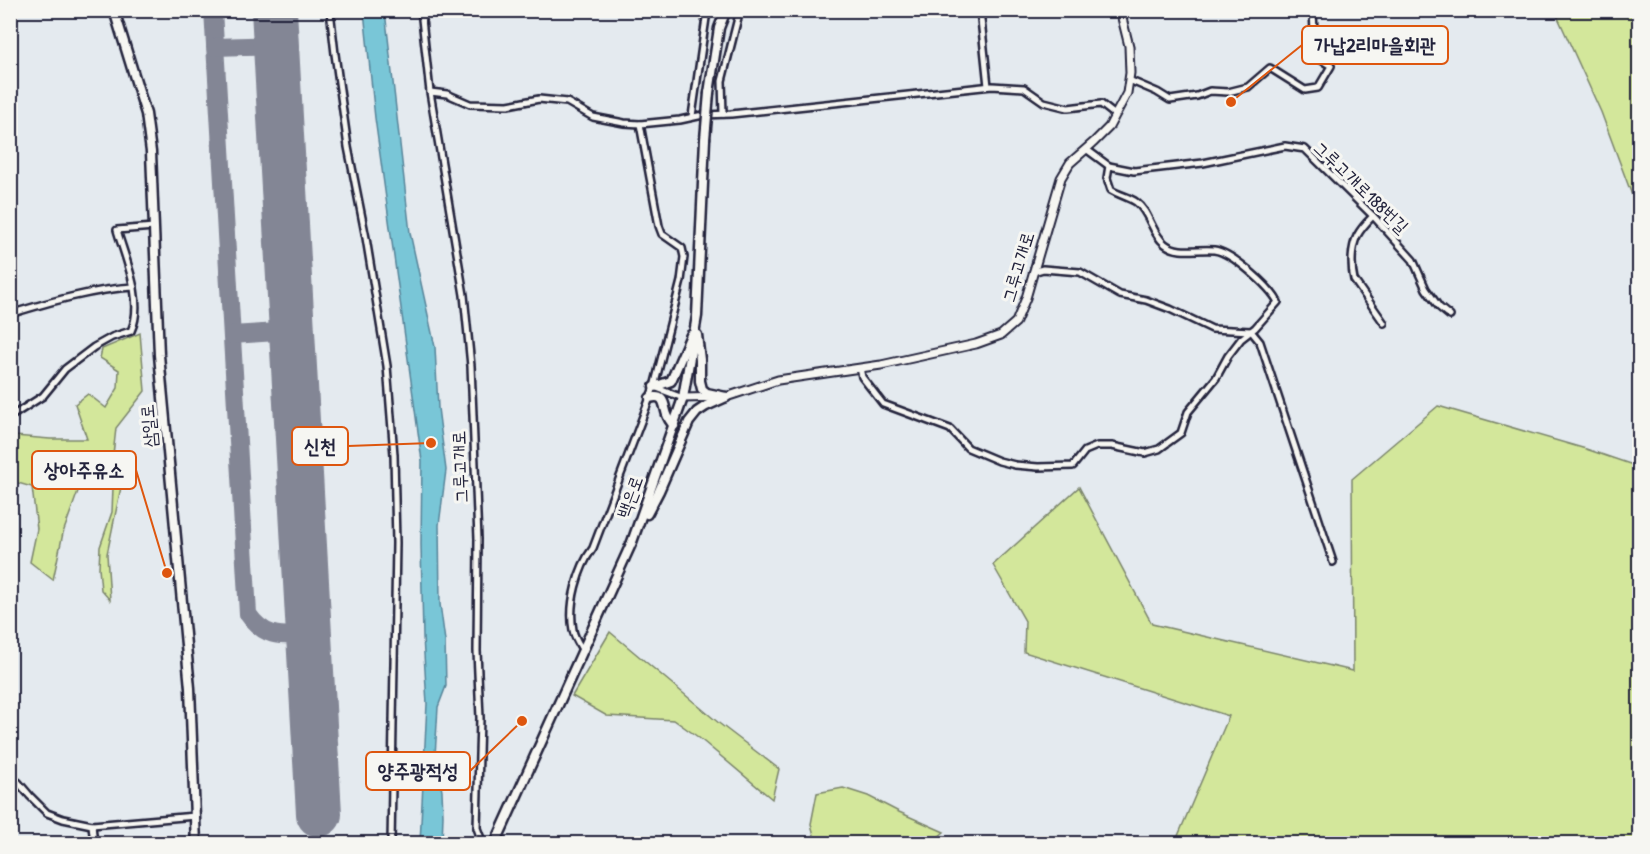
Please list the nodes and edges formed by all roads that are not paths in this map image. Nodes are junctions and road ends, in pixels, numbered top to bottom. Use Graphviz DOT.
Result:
graph roads {
  1 [pos="114,10"];
  2 [pos="330,10"];
  3 [pos="421,10"];
  4 [pos="710,10"];
  5 [pos="726,10"];
  6 [pos="740,10"];
  7 [pos="980,10"];
  8 [pos="1120,10"];
  9 [pos="1313,10"];
  10 [pos="1129,80"];
  11 [pos="988,86"];
  12 [pos="430,92"];
  13 [pos="723,114"];
  14 [pos="1115,115"];
  15 [pos="692,116"];
  16 [pos="640,124"];
  17 [pos="1086,149"];
  18 [pos="1109,166"];
  19 [pos="1373,216"];
  20 [pos="154,227"];
  21 [pos="1033,272"];
  22 [pos="134,287"];
  23 [pos="10,314"];
  24 [pos="1450,316"];
  25 [pos="1384,323"];
  26 [pos="696,324"];
  27 [pos="1251,331"];
  28 [pos="860,368"];
  29 [pos="654,387"];
  30 [pos="726,397"];
  31 [pos="683,398"];
  32 [pos="650,399"];
  33 [pos="10,417"];
  34 [pos="674,426"];
  35 [pos="632,542"];
  36 [pos="1333,562"];
  37 [pos="583,651"];
  38 [pos="10,782"];
  39 [pos="195,816"];
  40 [pos="92,825"];
  41 [pos="93,843"];
  42 [pos="196,843"];
  43 [pos="391,843"];
  44 [pos="483,843"];
  45 [pos="495,843"];
  1 -- 20 [label="main road, 삼일로"];
  2 -- 43 [label="street"];
  3 -- 12 [label="street, 그루고개로"];
  4 -- 15 [label="street"];
  5 -- 26 [label="main road, 백은로, bridge"];
  6 -- 13 [label="street"];
  7 -- 11 [label="street"];
  8 -- 10 [label="street, 그루고개로"];
  9 -- 10 [label="street"];
  10 -- 14 [label="street, 그루고개로"];
  11 -- 13 [label="street"];
  11 -- 14 [label="street"];
  12 -- 16 [label="street"];
  12 -- 44 [label="street, 그루고개로"];
  13 -- 15 [label="street"];
  14 -- 17 [label="street, 그루고개로"];
  15 -- 16 [label="street"];
  16 -- 29 [label="street"];
  17 -- 18 [label="street, 그루고개로188번길"];
  17 -- 21 [label="street, 그루고개로"];
  18 -- 19 [label="street, 그루고개로188번길"];
  18 -- 27 [label="street"];
  19 -- 24 [label="street, 그루고개로188번길"];
  19 -- 25 [label="street"];
  20 -- 22 [label="street"];
  20 -- 39 [label="main road, 삼일로"];
  21 -- 27 [label="street"];
  21 -- 28 [label="street, 그루고개로"];
  22 -- 23 [label="street"];
  22 -- 33 [label="street"];
  26 -- 29 [label="main road"];
  26 -- 30 [label="main road"];
  26 -- 31 [label="main road, 백은로"];
  27 -- 28 [label="street"];
  27 -- 36 [label="street"];
  28 -- 30 [label="street, 그루고개로"];
  29 -- 31 [label="street"];
  29 -- 32 [label="street"];
  30 -- 31 [label="street, 그루고개로"];
  30 -- 35 [label="main road"];
  31 -- 34 [label="main road, 백은로"];
  32 -- 34 [label="main road"];
  32 -- 37 [label="street"];
  34 -- 35 [label="main road, 백은로"];
  35 -- 37 [label="main road, 백은로"];
  37 -- 45 [label="main road, 백은로"];
  38 -- 40 [label="street"];
  39 -- 40 [label="street"];
  39 -- 42 [label="main road, 삼일로"];
  40 -- 41 [label="street"];
}
